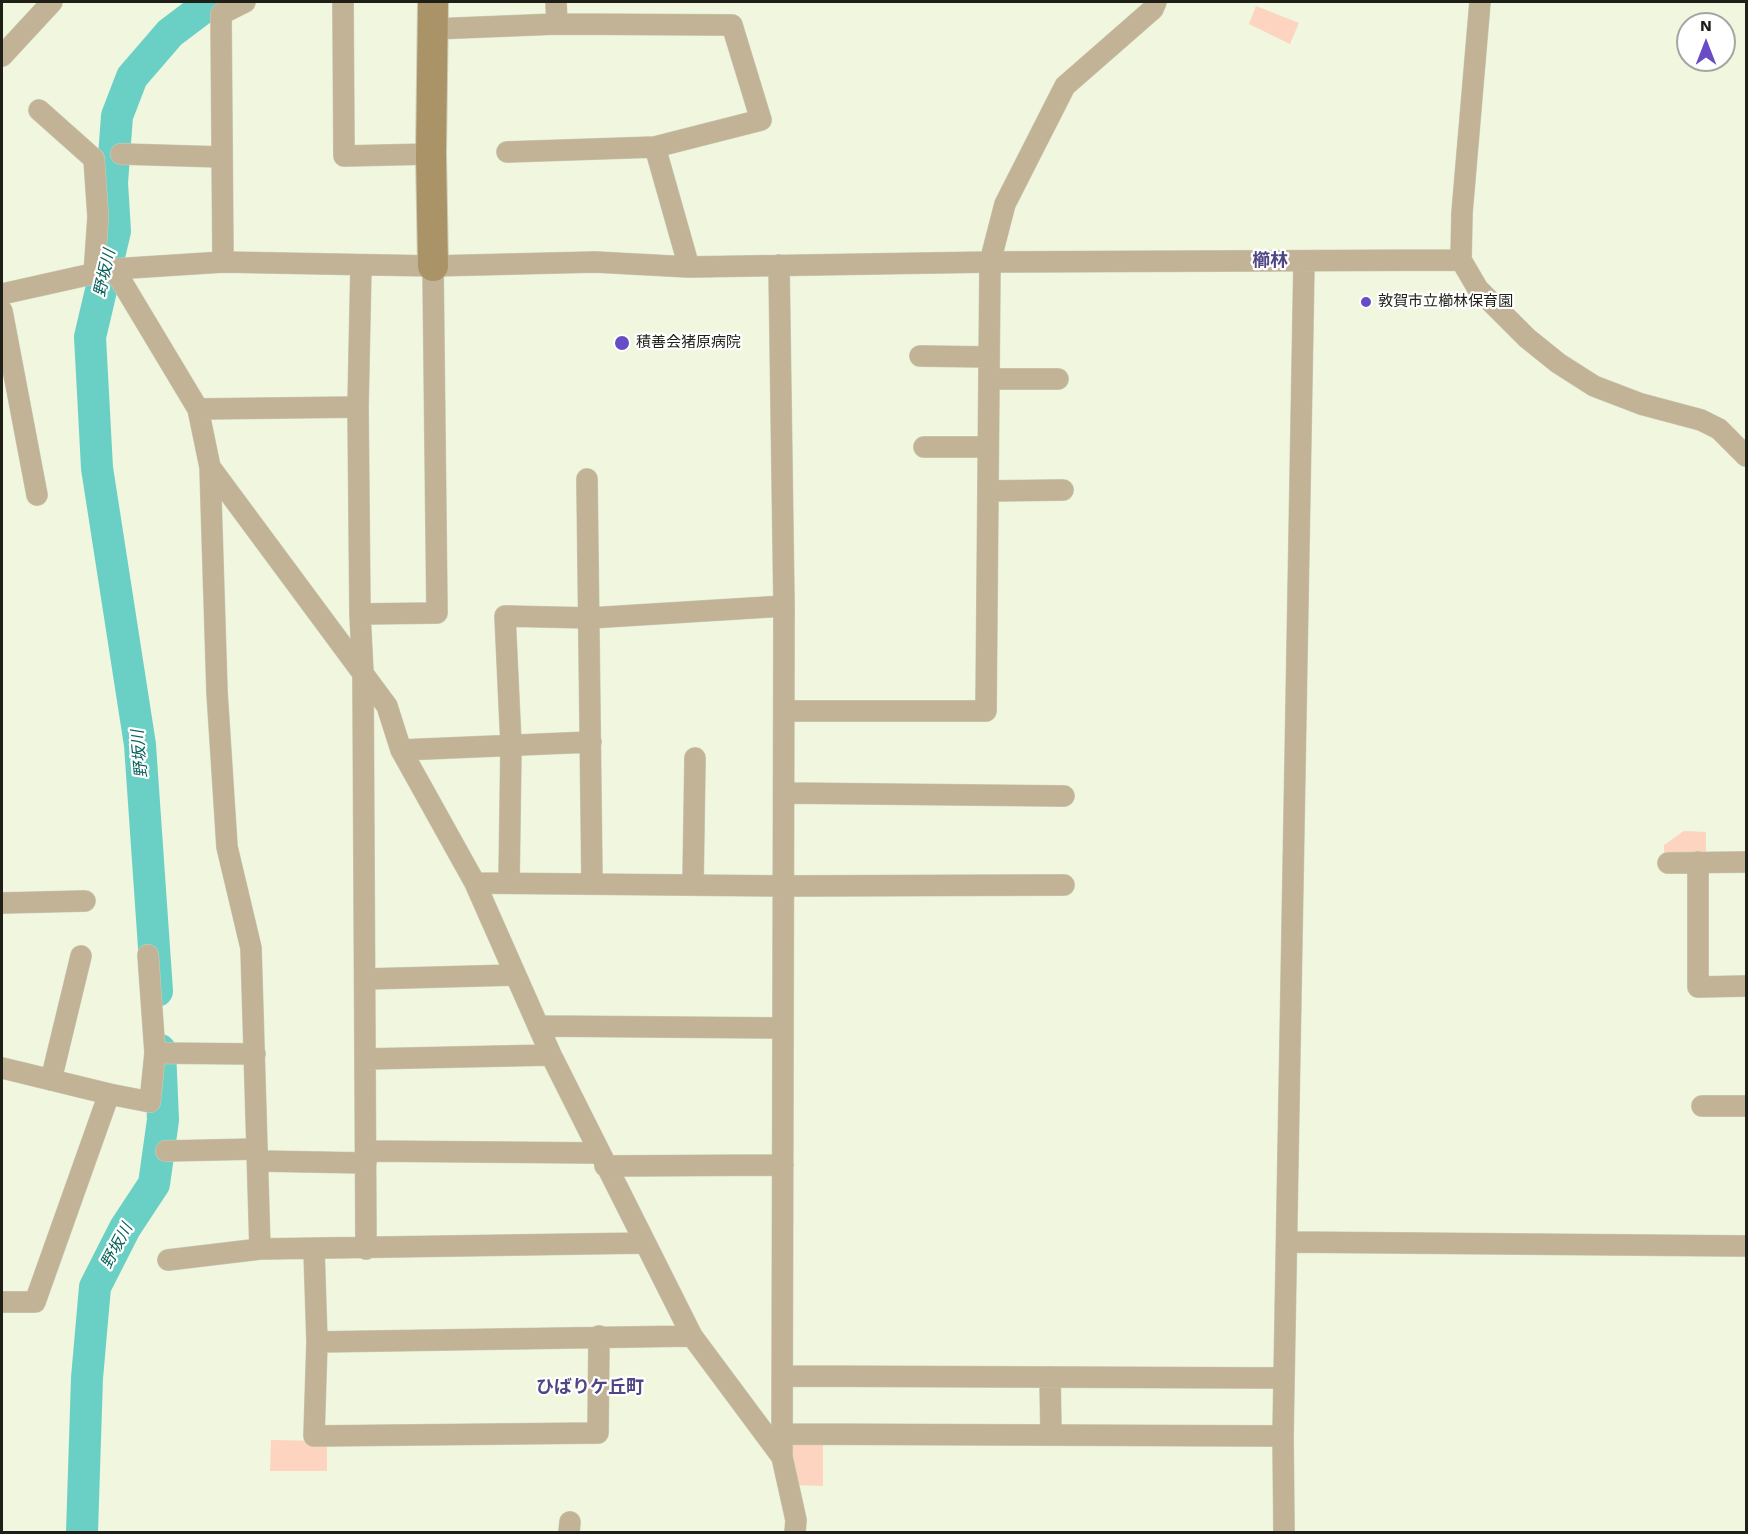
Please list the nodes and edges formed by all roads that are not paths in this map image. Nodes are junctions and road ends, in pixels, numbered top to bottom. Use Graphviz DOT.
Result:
graph roads {
  1 [pos="52,2"];
  2 [pos="245,2"];
  3 [pos="343,2"];
  4 [pos="556,2"];
  5 [pos="1156,2"];
  6 [pos="1480,2"];
  7 [pos="433,15"];
  8 [pos="556,24"];
  9 [pos="2,56"];
  10 [pos="39,110"];
  11 [pos="655,147"];
  12 [pos="507,152"];
  13 [pos="121,154"];
  14 [pos="431,154"];
  15 [pos="222,157"];
  16 [pos="1461,260"];
  17 [pos="223,262"];
  18 [pos="990,262"];
  19 [pos="1304,262"];
  20 [pos="361,265"];
  21 [pos="433,266"];
  22 [pos="779,266"];
  23 [pos="689,267"];
  24 [pos="104,272"];
  25 [pos="2,294"];
  26 [pos="2,311"];
  27 [pos="920,356"];
  28 [pos="989,357"];
  29 [pos="988,378"];
  30 [pos="1058,378"];
  31 [pos="358,407"];
  32 [pos="198,409"];
  33 [pos="924,447"];
  34 [pos="988,447"];
  35 [pos="1746,456"];
  36 [pos="210,467"];
  37 [pos="587,479"];
  38 [pos="1063,490"];
  39 [pos="988,491"];
  40 [pos="38,495"];
  41 [pos="784,606"];
  42 [pos="360,614"];
  43 [pos="590,618"];
  44 [pos="363,673"];
  45 [pos="784,711"];
  46 [pos="591,742"];
  47 [pos="511,746"];
  48 [pos="401,750"];
  49 [pos="695,758"];
  50 [pos="784,794"];
  51 [pos="1064,796"];
  52 [pos="1698,862"];
  53 [pos="1746,862"];
  54 [pos="1668,863"];
  55 [pos="475,882"];
  56 [pos="509,882"];
  57 [pos="592,883"];
  58 [pos="693,885"];
  59 [pos="1064,885"];
  60 [pos="784,886"];
  61 [pos="85,902"];
  62 [pos="2,903"];
  63 [pos="148,955"];
  64 [pos="81,956"];
  65 [pos="515,975"];
  66 [pos="365,979"];
  67 [pos="1746,986"];
  68 [pos="538,1026"];
  69 [pos="783,1028"];
  70 [pos="155,1053"];
  71 [pos="255,1054"];
  72 [pos="551,1055"];
  73 [pos="365,1059"];
  74 [pos="2,1068"];
  75 [pos="51,1080"];
  76 [pos="109,1094"];
  77 [pos="1702,1106"];
  78 [pos="1746,1106"];
  79 [pos="166,1151"];
  80 [pos="257,1155"];
  81 [pos="366,1157"];
  82 [pos="601,1159"];
  83 [pos="783,1166"];
  84 [pos="1287,1242"];
  85 [pos="644,1243"];
  86 [pos="1746,1246"];
  87 [pos="260,1250"];
  88 [pos="314,1250"];
  89 [pos="366,1250"];
  90 [pos="168,1260"];
  91 [pos="2,1302"];
  92 [pos="599,1336"];
  93 [pos="692,1336"];
  94 [pos="317,1342"];
  95 [pos="782,1376"];
  96 [pos="1050,1377"];
  97 [pos="1284,1378"];
  98 [pos="782,1434"];
  99 [pos="1051,1435"];
  100 [pos="1283,1436"];
  101 [pos="782,1457"];
  102 [pos="795,1533"];
  103 [pos="1284,1533"];
  1 -- 9 [label="street"];
  2 -- 15 [label="street"];
  3 -- 14 [label="street"];
  4 -- 8 [label="street"];
  5 -- 18 [label="street"];
  6 -- 16 [label="street"];
  7 -- 8 [label="street"];
  7 -- 14 [label="street"];
  8 -- 11 [label="street"];
  10 -- 24 [label="street"];
  11 -- 12 [label="street"];
  11 -- 23 [label="street"];
  13 -- 15 [label="street"];
  14 -- 21 [label="street"];
  15 -- 17 [label="street"];
  16 -- 19 [label="street"];
  16 -- 35 [label="street"];
  17 -- 20 [label="street"];
  17 -- 24 [label="street"];
  18 -- 19 [label="street"];
  18 -- 22 [label="street"];
  18 -- 28 [label="street"];
  19 -- 84 [label="street"];
  20 -- 21 [label="street"];
  20 -- 31 [label="street"];
  21 -- 23 [label="street"];
  21 -- 42 [label="street"];
  22 -- 23 [label="street"];
  22 -- 41 [label="street"];
  24 -- 25 [label="street"];
  24 -- 32 [label="street"];
  26 -- 40 [label="street"];
  27 -- 28 [label="street"];
  28 -- 29 [label="street"];
  29 -- 30 [label="street"];
  29 -- 34 [label="street"];
  31 -- 32 [label="street"];
  31 -- 42 [label="street"];
  32 -- 36 [label="street"];
  33 -- 34 [label="street"];
  34 -- 39 [label="street"];
  36 -- 44 [label="street"];
  36 -- 71 [label="street"];
  37 -- 43 [label="street"];
  38 -- 39 [label="street"];
  39 -- 45 [label="street"];
  41 -- 43 [label="street"];
  41 -- 45 [label="street"];
  42 -- 44 [label="street"];
  43 -- 46 [label="street"];
  43 -- 47 [label="street"];
  44 -- 48 [label="street"];
  44 -- 66 [label="street"];
  45 -- 50 [label="street"];
  46 -- 47 [label="street"];
  46 -- 57 [label="street"];
  47 -- 48 [label="street"];
  47 -- 56 [label="street"];
  48 -- 55 [label="street"];
  49 -- 58 [label="street"];
  50 -- 51 [label="street"];
  50 -- 60 [label="street"];
  52 -- 53 [label="street"];
  52 -- 54 [label="street"];
  52 -- 67 [label="street"];
  55 -- 56 [label="street"];
  55 -- 65 [label="street"];
  56 -- 57 [label="street"];
  57 -- 58 [label="street"];
  58 -- 60 [label="street"];
  59 -- 60 [label="street"];
  60 -- 69 [label="street"];
  61 -- 62 [label="street"];
  63 -- 70 [label="street"];
  64 -- 75 [label="street"];
  65 -- 66 [label="street"];
  65 -- 68 [label="street"];
  66 -- 73 [label="street"];
  68 -- 69 [label="street"];
  68 -- 72 [label="street"];
  69 -- 83 [label="street"];
  70 -- 71 [label="street"];
  70 -- 76 [label="street"];
  71 -- 80 [label="street"];
  72 -- 73 [label="street"];
  72 -- 82 [label="street"];
  73 -- 81 [label="street"];
  74 -- 75 [label="street"];
  75 -- 76 [label="street"];
  76 -- 91 [label="street"];
  77 -- 78 [label="street"];
  79 -- 80 [label="street"];
  80 -- 81 [label="street"];
  80 -- 87 [label="street"];
  81 -- 82 [label="street"];
  81 -- 89 [label="street"];
  82 -- 83 [label="street"];
  82 -- 85 [label="street"];
  83 -- 95 [label="street"];
  84 -- 86 [label="street"];
  84 -- 97 [label="street"];
  85 -- 89 [label="street"];
  85 -- 93 [label="street"];
  87 -- 88 [label="street"];
  87 -- 90 [label="street"];
  88 -- 89 [label="street"];
  88 -- 94 [label="street"];
  92 -- 93 [label="street"];
  92 -- 94 [label="street"];
  92 -- 94 [label="street"];
  93 -- 101 [label="street"];
  95 -- 96 [label="street"];
  95 -- 98 [label="street"];
  96 -- 97 [label="street"];
  96 -- 99 [label="street"];
  97 -- 100 [label="street"];
  98 -- 99 [label="street"];
  98 -- 101 [label="street"];
  99 -- 100 [label="street"];
  100 -- 103 [label="street"];
  101 -- 102 [label="street"];
}
